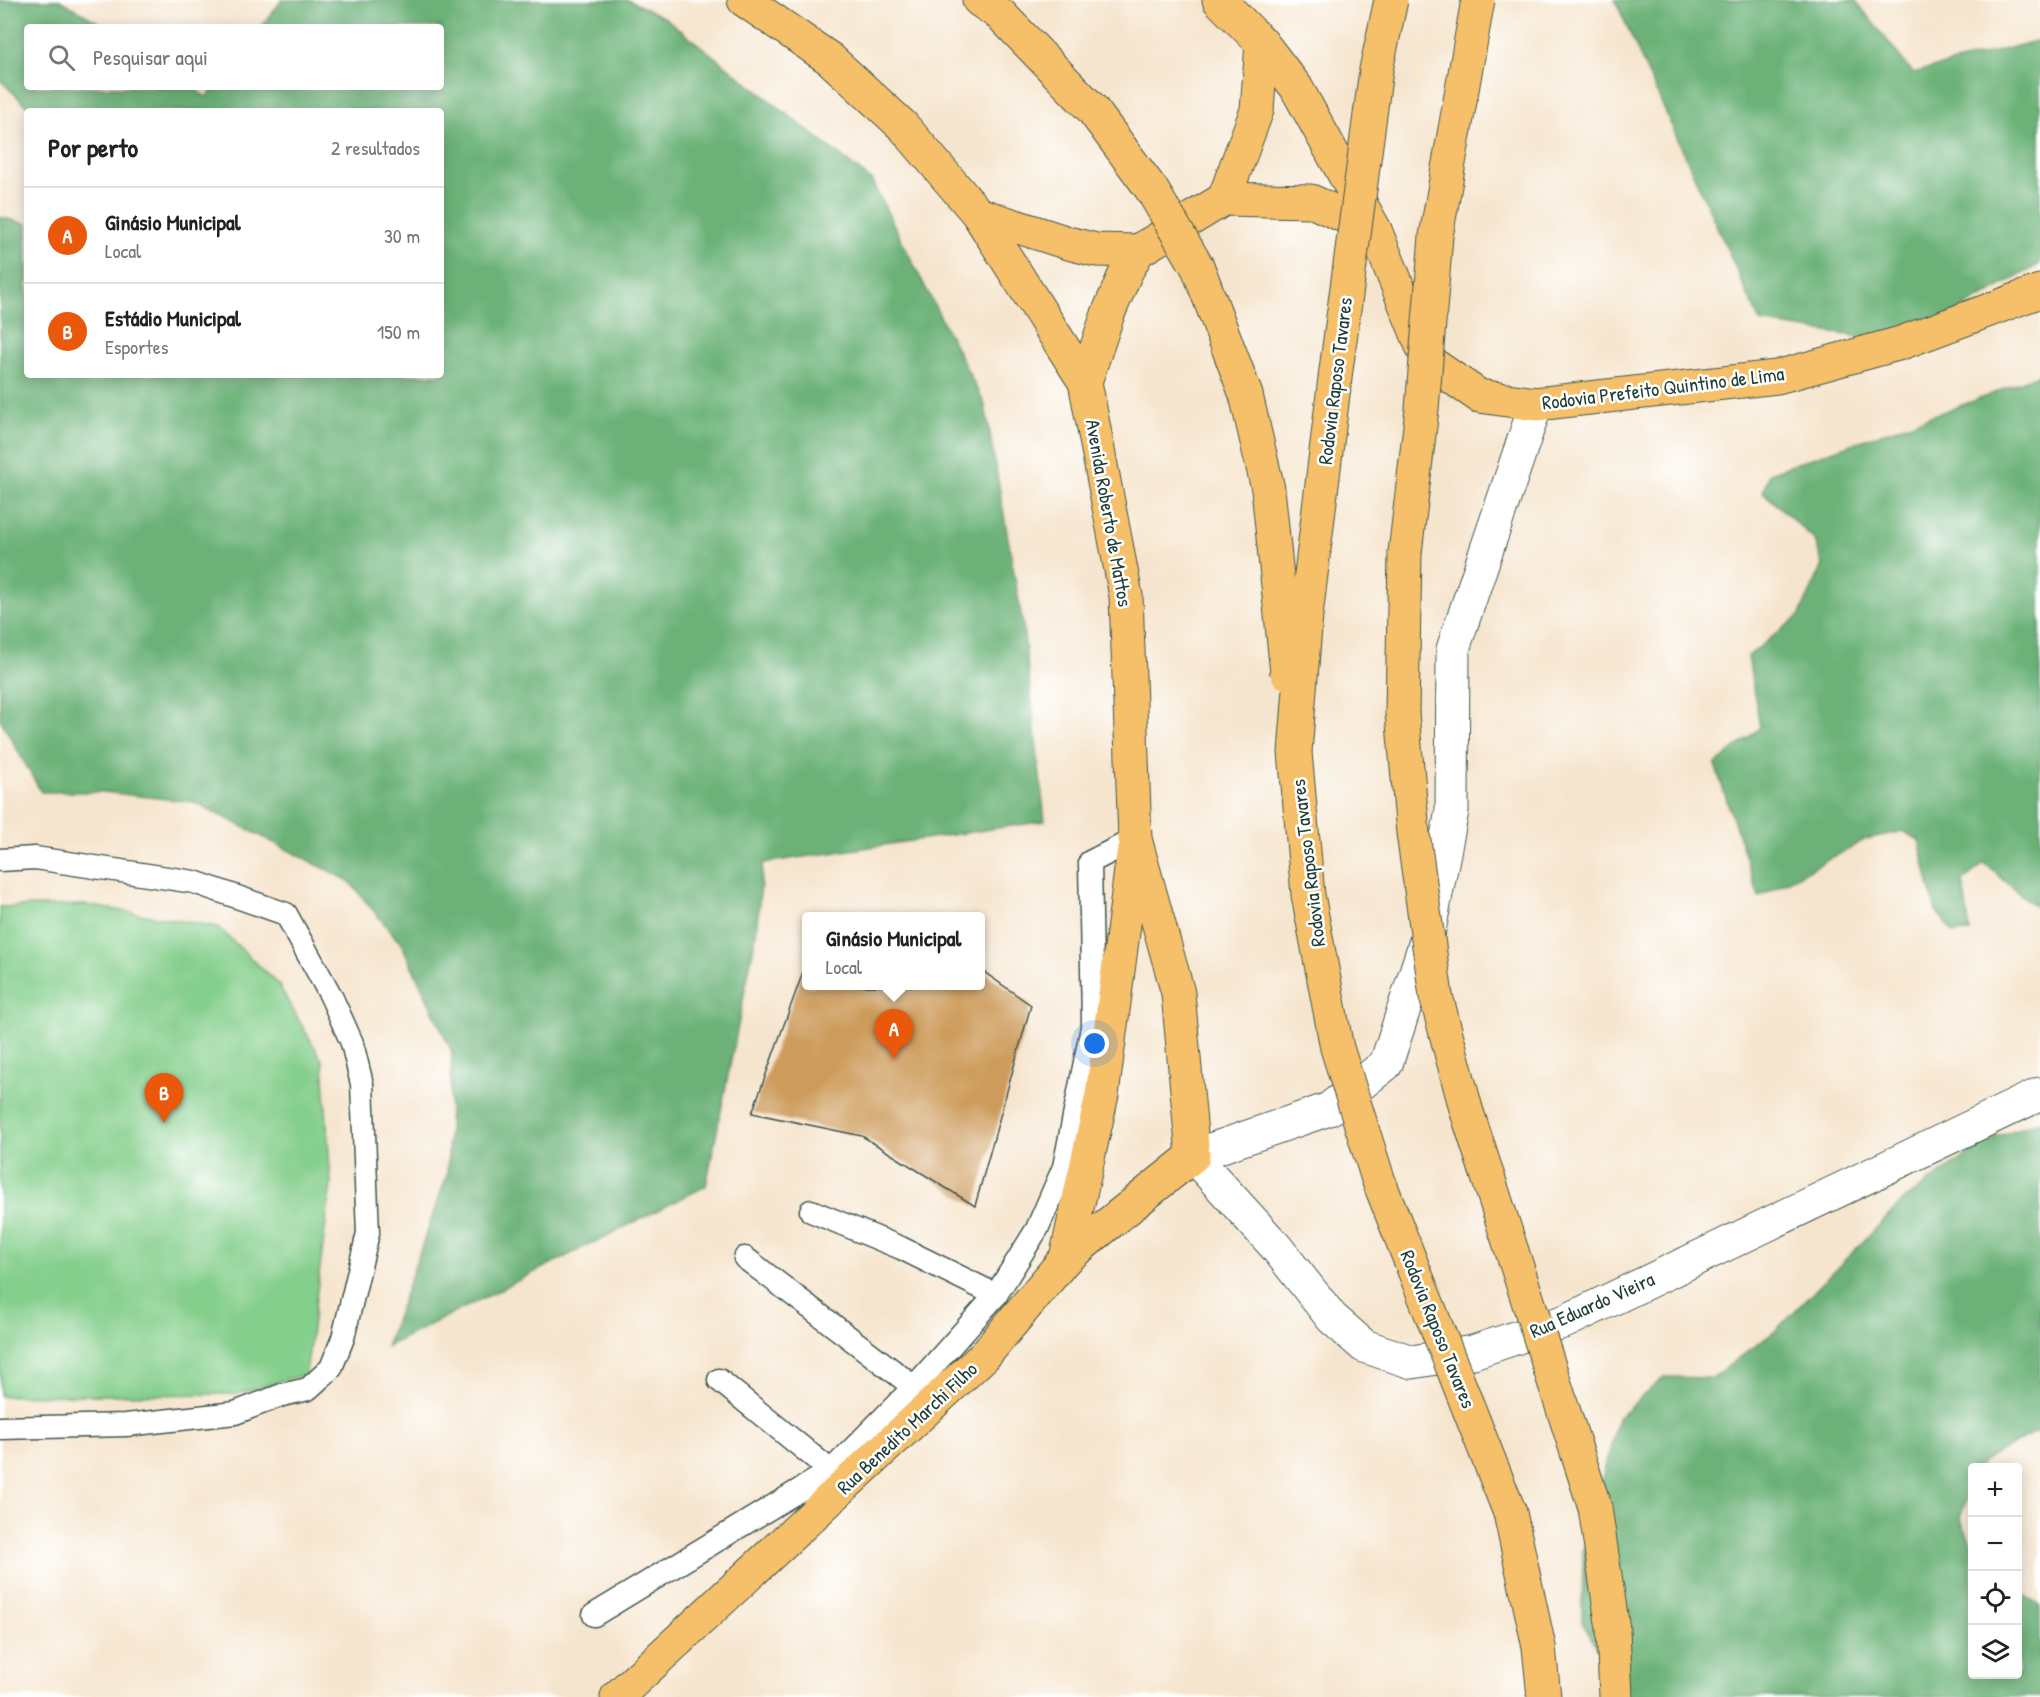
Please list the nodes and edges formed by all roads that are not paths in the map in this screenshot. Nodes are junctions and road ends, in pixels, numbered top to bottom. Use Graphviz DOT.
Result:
graph roads {
  1 [pos="744,0"];
  2 [pos="979,0"];
  3 [pos="1219,0"];
  4 [pos="1391,0"];
  5 [pos="1478,0"];
  6 [pos="1262,43"];
  7 [pos="1224,199"];
  8 [pos="978,214"];
  9 [pos="1375,230"];
  10 [pos="1138,251"];
  11 [pos="2040,291"];
  12 [pos="1085,382"];
  13 [pos="1536,404"];
  14 [pos="1295,752"];
  15 [pos="1135,839"];
  16 [pos="0,860"];
  17 [pos="2040,1094"];
  18 [pos="1193,1156"];
  19 [pos="810,1211"];
  20 [pos="745,1258"];
  21 [pos="1066,1258"];
  22 [pos="996,1295"];
  23 [pos="719,1380"];
  24 [pos="914,1387"];
  25 [pos="0,1428"];
  26 [pos="831,1471"];
  27 [pos="594,1616"];
  28 [pos="617,1697"];
  29 [pos="1544,1697"];
  30 [pos="1616,1697"];
  1 -- 8 [label="main road, Avenida Roberto de Mattos"];
  2 -- 14 [label="main road, bridge"];
  3 -- 6 [label="main road"];
  4 -- 14 [label="main road, Rodovia Raposo Tavares, bridge"];
  5 -- 30 [label="main road, bridge"];
  6 -- 7 [label="main road"];
  6 -- 9 [label="main road"];
  7 -- 9 [label="main road"];
  7 -- 10 [label="main road"];
  8 -- 10 [label="main road"];
  8 -- 12 [label="main road, Avenida Roberto de Mattos"];
  9 -- 13 [label="main road, Rodovia Prefeito Quintino de Lima"];
  10 -- 12 [label="main road"];
  11 -- 13 [label="main road, Rodovia Prefeito Quintino de Lima"];
  12 -- 15 [label="main road, Avenida Roberto de Mattos"];
  13 -- 18 [label="street"];
  14 -- 29 [label="main road, Rodovia Raposo Tavares, bridge"];
  15 -- 18 [label="main road, Avenida Roberto de Mattos"];
  15 -- 21 [label="main road"];
  15 -- 22 [label="lane"];
  16 -- 25 [label="lane"];
  17 -- 18 [label="street, Rua Eduardo Vieira"];
  18 -- 21 [label="main road, Rua Benedito Marchi Filho"];
  19 -- 22 [label="lane"];
  20 -- 24 [label="lane"];
  21 -- 28 [label="main road, Rua Benedito Marchi Filho"];
  22 -- 24 [label="lane"];
  23 -- 26 [label="lane"];
  24 -- 26 [label="lane"];
  26 -- 27 [label="lane"];
}
